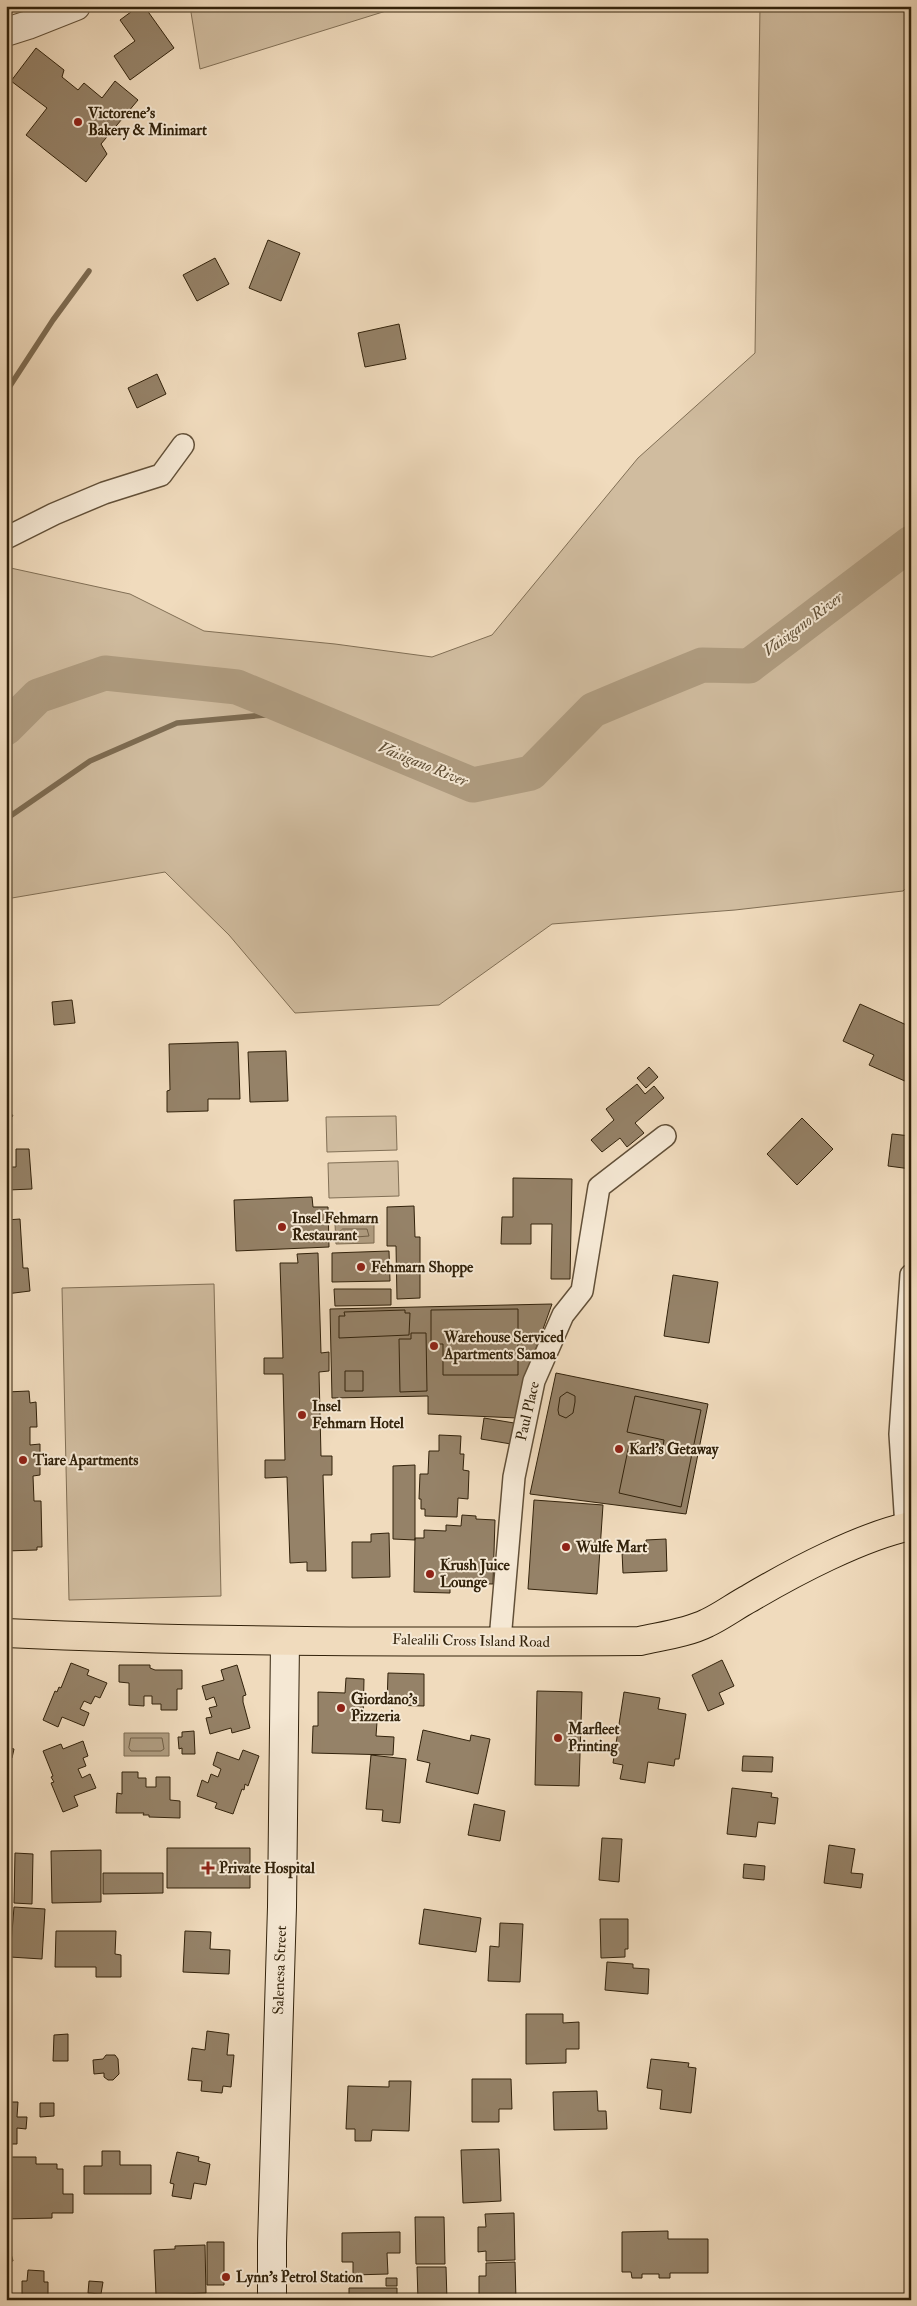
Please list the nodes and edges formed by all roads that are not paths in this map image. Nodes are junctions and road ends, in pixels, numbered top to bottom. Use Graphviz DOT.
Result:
graph roads {
  1 [pos="76,6"];
  2 [pos="6,32"];
  3 [pos="183,445"];
  4 [pos="6,538"];
  5 [pos="665,1136"];
  6 [pos="911,1275"];
  7 [pos="908,1527"];
  8 [pos="6,1634"];
  9 [pos="500,1640"];
  10 [pos="285,1641"];
  11 [pos="272,2300"];
  1 -- 2 [label="main road"];
  3 -- 4 [label="street"];
  5 -- 9 [label="street, Paul Place"];
  6 -- 7 [label="street"];
  7 -- 9 [label="main road, Falealili Cross Island Road"];
  8 -- 10 [label="main road, Falealili Cross Island Road"];
  9 -- 10 [label="main road, Falealili Cross Island Road"];
  10 -- 11 [label="main road, Salenesa Street"];
}
